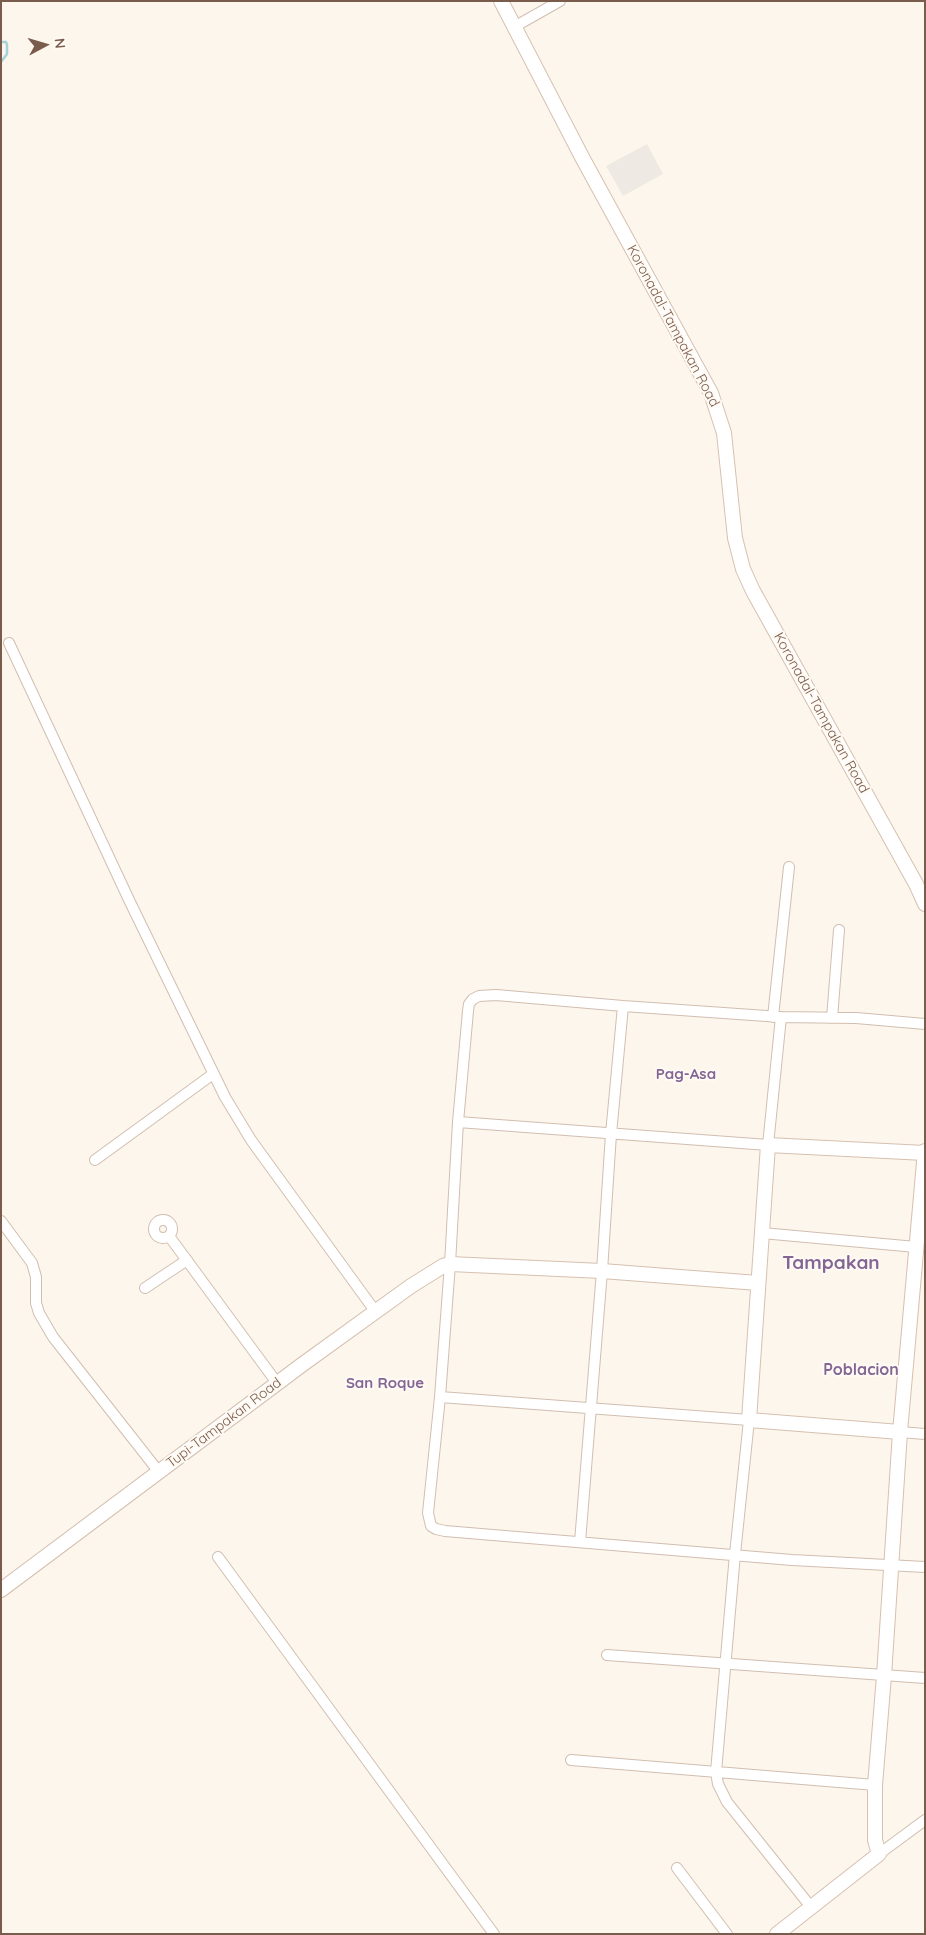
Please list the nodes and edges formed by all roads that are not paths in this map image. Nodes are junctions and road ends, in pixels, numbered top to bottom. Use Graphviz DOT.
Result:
graph roads {
  1 [pos="501,1"];
  2 [pos="560,1"];
  3 [pos="514,27"];
  4 [pos="9,643"];
  5 [pos="788,867"];
  6 [pos="925,904"];
  7 [pos="839,930"];
  8 [pos="623,1006"];
  9 [pos="777,1017"];
  10 [pos="832,1018"];
  11 [pos="925,1024"];
  12 [pos="213,1074"];
  13 [pos="458,1122"];
  14 [pos="611,1134"];
  15 [pos="768,1145"];
  16 [pos="925,1152"];
  17 [pos="95,1160"];
  18 [pos="1,1221"];
  19 [pos="762,1233"];
  20 [pos="169,1236"];
  21 [pos="916,1247"];
  22 [pos="187,1260"];
  23 [pos="450,1264"];
  24 [pos="602,1271"];
  25 [pos="758,1283"];
  26 [pos="145,1288"];
  27 [pos="919,1291"];
  28 [pos="375,1311"];
  29 [pos="277,1383"];
  30 [pos="440,1397"];
  31 [pos="590,1408"];
  32 [pos="749,1420"];
  33 [pos="900,1432"];
  34 [pos="925,1434"];
  35 [pos="159,1472"];
  36 [pos="580,1542"];
  37 [pos="735,1554"];
  38 [pos="218,1557"];
  39 [pos="892,1566"];
  40 [pos="925,1567"];
  41 [pos="1,1590"];
  42 [pos="608,1655"];
  43 [pos="725,1664"];
  44 [pos="884,1676"];
  45 [pos="925,1678"];
  46 [pos="571,1760"];
  47 [pos="716,1772"];
  48 [pos="875,1785"];
  49 [pos="925,1820"];
  50 [pos="879,1854"];
  51 [pos="677,1868"];
  52 [pos="811,1907"];
  53 [pos="494,1934"];
  54 [pos="727,1934"];
  55 [pos="777,1934"];
  1 -- 3 [label="main road, Koronadal-Tampakan Road"];
  2 -- 3 [label="street"];
  3 -- 6 [label="main road, Koronadal-Tampakan Road"];
  4 -- 12 [label="street"];
  5 -- 9 [label="street"];
  7 -- 10 [label="street"];
  8 -- 9 [label="street"];
  8 -- 13 [label="street"];
  8 -- 14 [label="street"];
  9 -- 10 [label="street"];
  9 -- 15 [label="street"];
  10 -- 11 [label="street"];
  12 -- 17 [label="street"];
  12 -- 28 [label="street"];
  13 -- 14 [label="street"];
  13 -- 23 [label="street"];
  14 -- 15 [label="street"];
  14 -- 24 [label="street"];
  15 -- 16 [label="main road"];
  15 -- 19 [label="main road"];
  16 -- 21 [label="main road"];
  18 -- 35 [label="street"];
  19 -- 21 [label="street"];
  19 -- 25 [label="main road"];
  20 -- 22 [label="street"];
  21 -- 27 [label="main road"];
  22 -- 26 [label="street"];
  22 -- 29 [label="street"];
  23 -- 24 [label="main road"];
  23 -- 28 [label="main road, Tupi-Tampakan Road"];
  23 -- 30 [label="street"];
  24 -- 25 [label="main road"];
  24 -- 31 [label="street"];
  25 -- 32 [label="main road"];
  27 -- 33 [label="main road"];
  28 -- 29 [label="main road, Tupi-Tampakan Road"];
  29 -- 35 [label="main road, Tupi-Tampakan Road"];
  30 -- 31 [label="street"];
  30 -- 36 [label="street"];
  31 -- 32 [label="street"];
  31 -- 36 [label="street"];
  32 -- 33 [label="main road"];
  32 -- 37 [label="street"];
  33 -- 34 [label="street"];
  33 -- 39 [label="main road"];
  35 -- 41 [label="main road, Tupi-Tampakan Road"];
  36 -- 37 [label="street"];
  37 -- 39 [label="street"];
  37 -- 43 [label="street"];
  38 -- 53 [label="street"];
  39 -- 40 [label="street"];
  39 -- 44 [label="main road"];
  42 -- 43 [label="street"];
  43 -- 44 [label="street"];
  43 -- 47 [label="street"];
  44 -- 45 [label="street"];
  44 -- 48 [label="main road"];
  46 -- 47 [label="street"];
  47 -- 48 [label="street"];
  47 -- 52 [label="street"];
  48 -- 50 [label="main road"];
  49 -- 50 [label="street"];
  50 -- 52 [label="main road"];
  51 -- 54 [label="street"];
  52 -- 55 [label="main road"];
}
